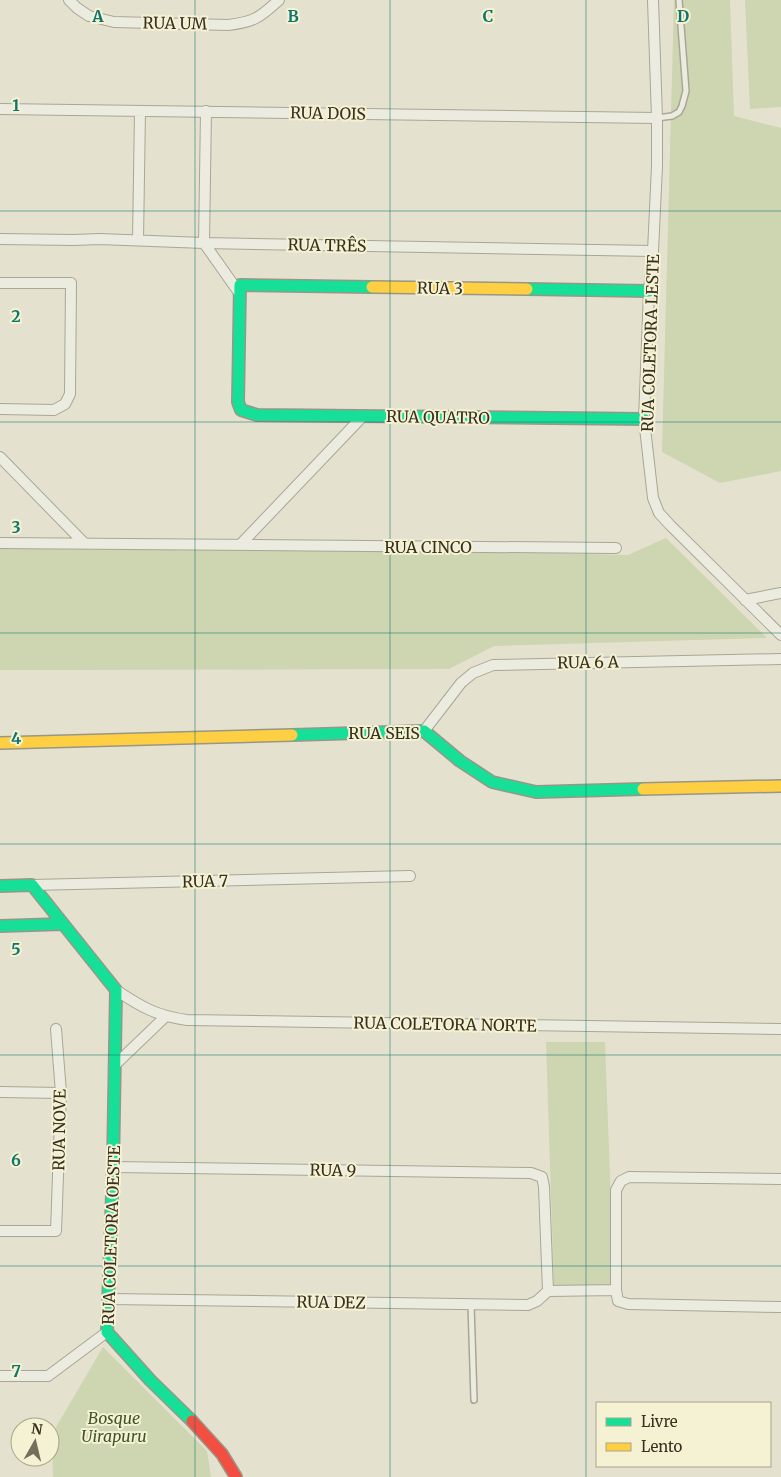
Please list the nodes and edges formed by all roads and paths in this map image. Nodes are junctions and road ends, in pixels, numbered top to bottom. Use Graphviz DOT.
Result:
graph roads {
  1 [pos="69,0"];
  2 [pos="280,0"];
  3 [pos="653,0"];
  4 [pos="679,0"];
  5 [pos="0,109"];
  6 [pos="140,111"];
  7 [pos="206,111"];
  8 [pos="657,118"];
  9 [pos="0,239"];
  10 [pos="138,240"];
  11 [pos="204,243"];
  12 [pos="653,251"];
  13 [pos="0,283"];
  14 [pos="649,290"];
  15 [pos="240,294"];
  16 [pos="0,409"];
  17 [pos="363,416"];
  18 [pos="644,419"];
  19 [pos="0,457"];
  20 [pos="0,542"];
  21 [pos="85,544"];
  22 [pos="240,546"];
  23 [pos="616,548"];
  24 [pos="781,593"];
  25 [pos="745,600"];
  26 [pos="781,635"];
  27 [pos="781,659"];
  28 [pos="424,731"];
  29 [pos="0,743"];
  30 [pos="781,786"];
  31 [pos="410,876"];
  32 [pos="32,885"];
  33 [pos="0,886"];
  34 [pos="63,924"];
  35 [pos="0,926"];
  36 [pos="116,990"];
  37 [pos="165,1017"];
  38 [pos="56,1029"];
  39 [pos="781,1030"];
  40 [pos="116,1064"];
  41 [pos="0,1092"];
  42 [pos="60,1093"];
  43 [pos="113,1167"];
  44 [pos="781,1179"];
  45 [pos="0,1230"];
  46 [pos="548,1290"];
  47 [pos="616,1290"];
  48 [pos="108,1299"];
  49 [pos="471,1304"];
  50 [pos="781,1307"];
  51 [pos="107,1332"];
  52 [pos="0,1376"];
  53 [pos="474,1400"];
  54 [pos="236,1477"];
  1 -- 2 [label="street, RUA UM"];
  3 -- 8 [label="street, RUA COLETORA LESTE"];
  4 -- 8 [label="lane"];
  5 -- 6 [label="street, RUA DOIS"];
  6 -- 7 [label="street, RUA DOIS"];
  6 -- 10 [label="street"];
  7 -- 8 [label="street, RUA DOIS"];
  7 -- 11 [label="street"];
  8 -- 12 [label="street, RUA COLETORA LESTE"];
  9 -- 10 [label="street, RUA TRÊS"];
  10 -- 11 [label="street, RUA TRÊS"];
  11 -- 12 [label="street, RUA TRÊS"];
  11 -- 15 [label="street"];
  12 -- 14 [label="street, RUA COLETORA LESTE"];
  13 -- 16 [label="street"];
  14 -- 15 [label="street, RUA 3"];
  14 -- 18 [label="street, RUA COLETORA LESTE"];
  15 -- 17 [label="street, RUA QUATRO"];
  17 -- 18 [label="street, RUA QUATRO"];
  17 -- 22 [label="street"];
  18 -- 25 [label="street, RUA COLETORA LESTE"];
  19 -- 21 [label="street"];
  20 -- 21 [label="street, RUA CINCO"];
  21 -- 22 [label="street, RUA CINCO"];
  22 -- 23 [label="street, RUA CINCO"];
  24 -- 25 [label="street"];
  25 -- 26 [label="street, RUA COLETORA LESTE"];
  27 -- 28 [label="street, RUA 6 A"];
  28 -- 29 [label="street, RUA SEIS"];
  28 -- 30 [label="street, RUA SEIS"];
  31 -- 32 [label="street, RUA 7"];
  32 -- 33 [label="street, RUA 7"];
  32 -- 34 [label="street"];
  34 -- 35 [label="street"];
  34 -- 36 [label="street"];
  36 -- 37 [label="street, RUA COLETORA NORTE"];
  36 -- 40 [label="street, RUA COLETORA OESTE"];
  37 -- 39 [label="street, RUA COLETORA NORTE"];
  37 -- 40 [label="street"];
  38 -- 42 [label="street, RUA NOVE"];
  40 -- 43 [label="street, RUA COLETORA OESTE"];
  41 -- 42 [label="street"];
  42 -- 45 [label="street, RUA NOVE"];
  43 -- 46 [label="street, RUA 9"];
  43 -- 48 [label="street, RUA COLETORA OESTE"];
  44 -- 47 [label="street"];
  46 -- 47 [label="street"];
  46 -- 49 [label="street, RUA DEZ"];
  47 -- 50 [label="street"];
  48 -- 49 [label="street, RUA DEZ"];
  48 -- 51 [label="street, RUA COLETORA OESTE"];
  49 -- 53 [label="lane"];
  51 -- 52 [label="street"];
  51 -- 54 [label="street, RUA COLETORA OESTE"];
}
